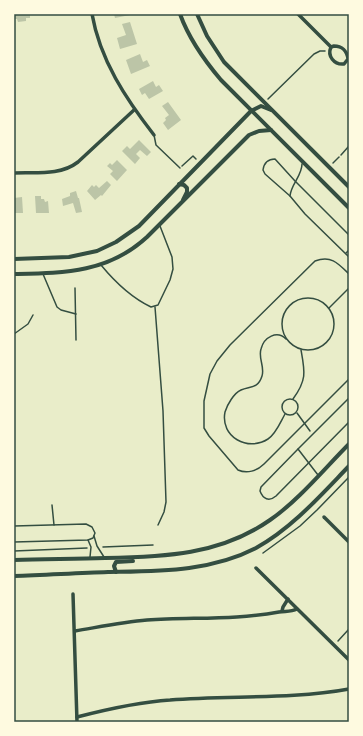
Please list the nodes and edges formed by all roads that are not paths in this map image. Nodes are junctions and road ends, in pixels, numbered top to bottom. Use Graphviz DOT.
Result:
graph roads {
  1 [pos="92,14"];
  2 [pos="180,14"];
  3 [pos="197,14"];
  4 [pos="298,14"];
  5 [pos="331,47"];
  6 [pos="134,110"];
  7 [pos="271,110"];
  8 [pos="251,111"];
  9 [pos="271,130"];
  10 [pos="154,135"];
  11 [pos="349,146"];
  12 [pos="341,155"];
  13 [pos="301,160"];
  14 [pos="180,168"];
  15 [pos="14,173"];
  16 [pos="295,181"];
  17 [pos="179,184"];
  18 [pos="349,187"];
  19 [pos="290,196"];
  20 [pos="181,204"];
  21 [pos="349,208"];
  22 [pos="160,225"];
  23 [pos="349,235"];
  24 [pos="349,250"];
  25 [pos="346,253"];
  26 [pos="349,257"];
  27 [pos="14,259"];
  28 [pos="102,265"];
  29 [pos="43,273"];
  30 [pos="14,274"];
  31 [pos="75,288"];
  32 [pos="155,307"];
  33 [pos="76,314"];
  34 [pos="33,315"];
  35 [pos="14,334"];
  36 [pos="76,340"];
  37 [pos="349,398"];
  38 [pos="349,422"];
  39 [pos="349,444"];
  40 [pos="298,449"];
  41 [pos="308,462"];
  42 [pos="349,466"];
  43 [pos="318,475"];
  44 [pos="52,505"];
  45 [pos="324,517"];
  46 [pos="54,525"];
  47 [pos="158,525"];
  48 [pos="14,526"];
  49 [pos="94,536"];
  50 [pos="88,540"];
  51 [pos="14,542"];
  52 [pos="349,542"];
  53 [pos="161,557"];
  54 [pos="106,558"];
  55 [pos="89,559"];
  56 [pos="14,560"];
  57 [pos="256,568"];
  58 [pos="116,572"];
  59 [pos="14,576"];
  60 [pos="73,594"];
  61 [pos="288,599"];
  62 [pos="297,609"];
  63 [pos="282,612"];
  64 [pos="75,631"];
  65 [pos="349,660"];
  66 [pos="349,689"];
  67 [pos="77,717"];
  68 [pos="77,722"];
  1 -- 6 [label="street"];
  2 -- 8 [label="street"];
  3 -- 7 [label="street"];
  4 -- 5 [label="street"];
  5 -- 5 [label="street"];
  6 -- 10 [label="street"];
  6 -- 15 [label="street"];
  7 -- 8 [label="street"];
  7 -- 18 [label="street"];
  8 -- 9 [label="street"];
  8 -- 17 [label="street"];
  9 -- 13 [label="street"];
  9 -- 20 [label="street"];
  10 -- 14 [label="lane"];
  11 -- 12 [label="lane"];
  13 -- 16 [label="lane"];
  13 -- 21 [label="street"];
  16 -- 19 [label="lane"];
  16 -- 19 [label="lane"];
  16 -- 23 [label="lane"];
  17 -- 20 [label="street"];
  17 -- 27 [label="street"];
  19 -- 25 [label="lane"];
  20 -- 22 [label="street"];
  22 -- 28 [label="street"];
  22 -- 32 [label="lane"];
  24 -- 25 [label="lane"];
  25 -- 26 [label="lane"];
  28 -- 29 [label="street"];
  28 -- 32 [label="lane"];
  29 -- 30 [label="street"];
  29 -- 33 [label="lane"];
  31 -- 33 [label="lane"];
  32 -- 47 [label="lane"];
  33 -- 36 [label="lane"];
  34 -- 35 [label="lane"];
  37 -- 40 [label="lane"];
  38 -- 41 [label="lane"];
  39 -- 43 [label="street"];
  40 -- 41 [label="lane"];
  40 -- 41 [label="lane"];
  41 -- 43 [label="lane"];
  42 -- 58 [label="street"];
  43 -- 53 [label="street"];
  44 -- 46 [label="lane"];
  45 -- 52 [label="street"];
  46 -- 48 [label="lane"];
  46 -- 49 [label="lane"];
  49 -- 50 [label="lane"];
  49 -- 54 [label="lane"];
  50 -- 51 [label="lane"];
  50 -- 55 [label="lane"];
  53 -- 54 [label="street"];
  53 -- 58 [label="street"];
  54 -- 55 [label="street"];
  55 -- 56 [label="street"];
  57 -- 61 [label="street"];
  58 -- 59 [label="street"];
  60 -- 64 [label="street"];
  61 -- 62 [label="street"];
  61 -- 63 [label="street"];
  62 -- 63 [label="street"];
  62 -- 65 [label="street"];
  63 -- 64 [label="street"];
  64 -- 67 [label="street"];
  66 -- 67 [label="street"];
  67 -- 68 [label="street"];
}
